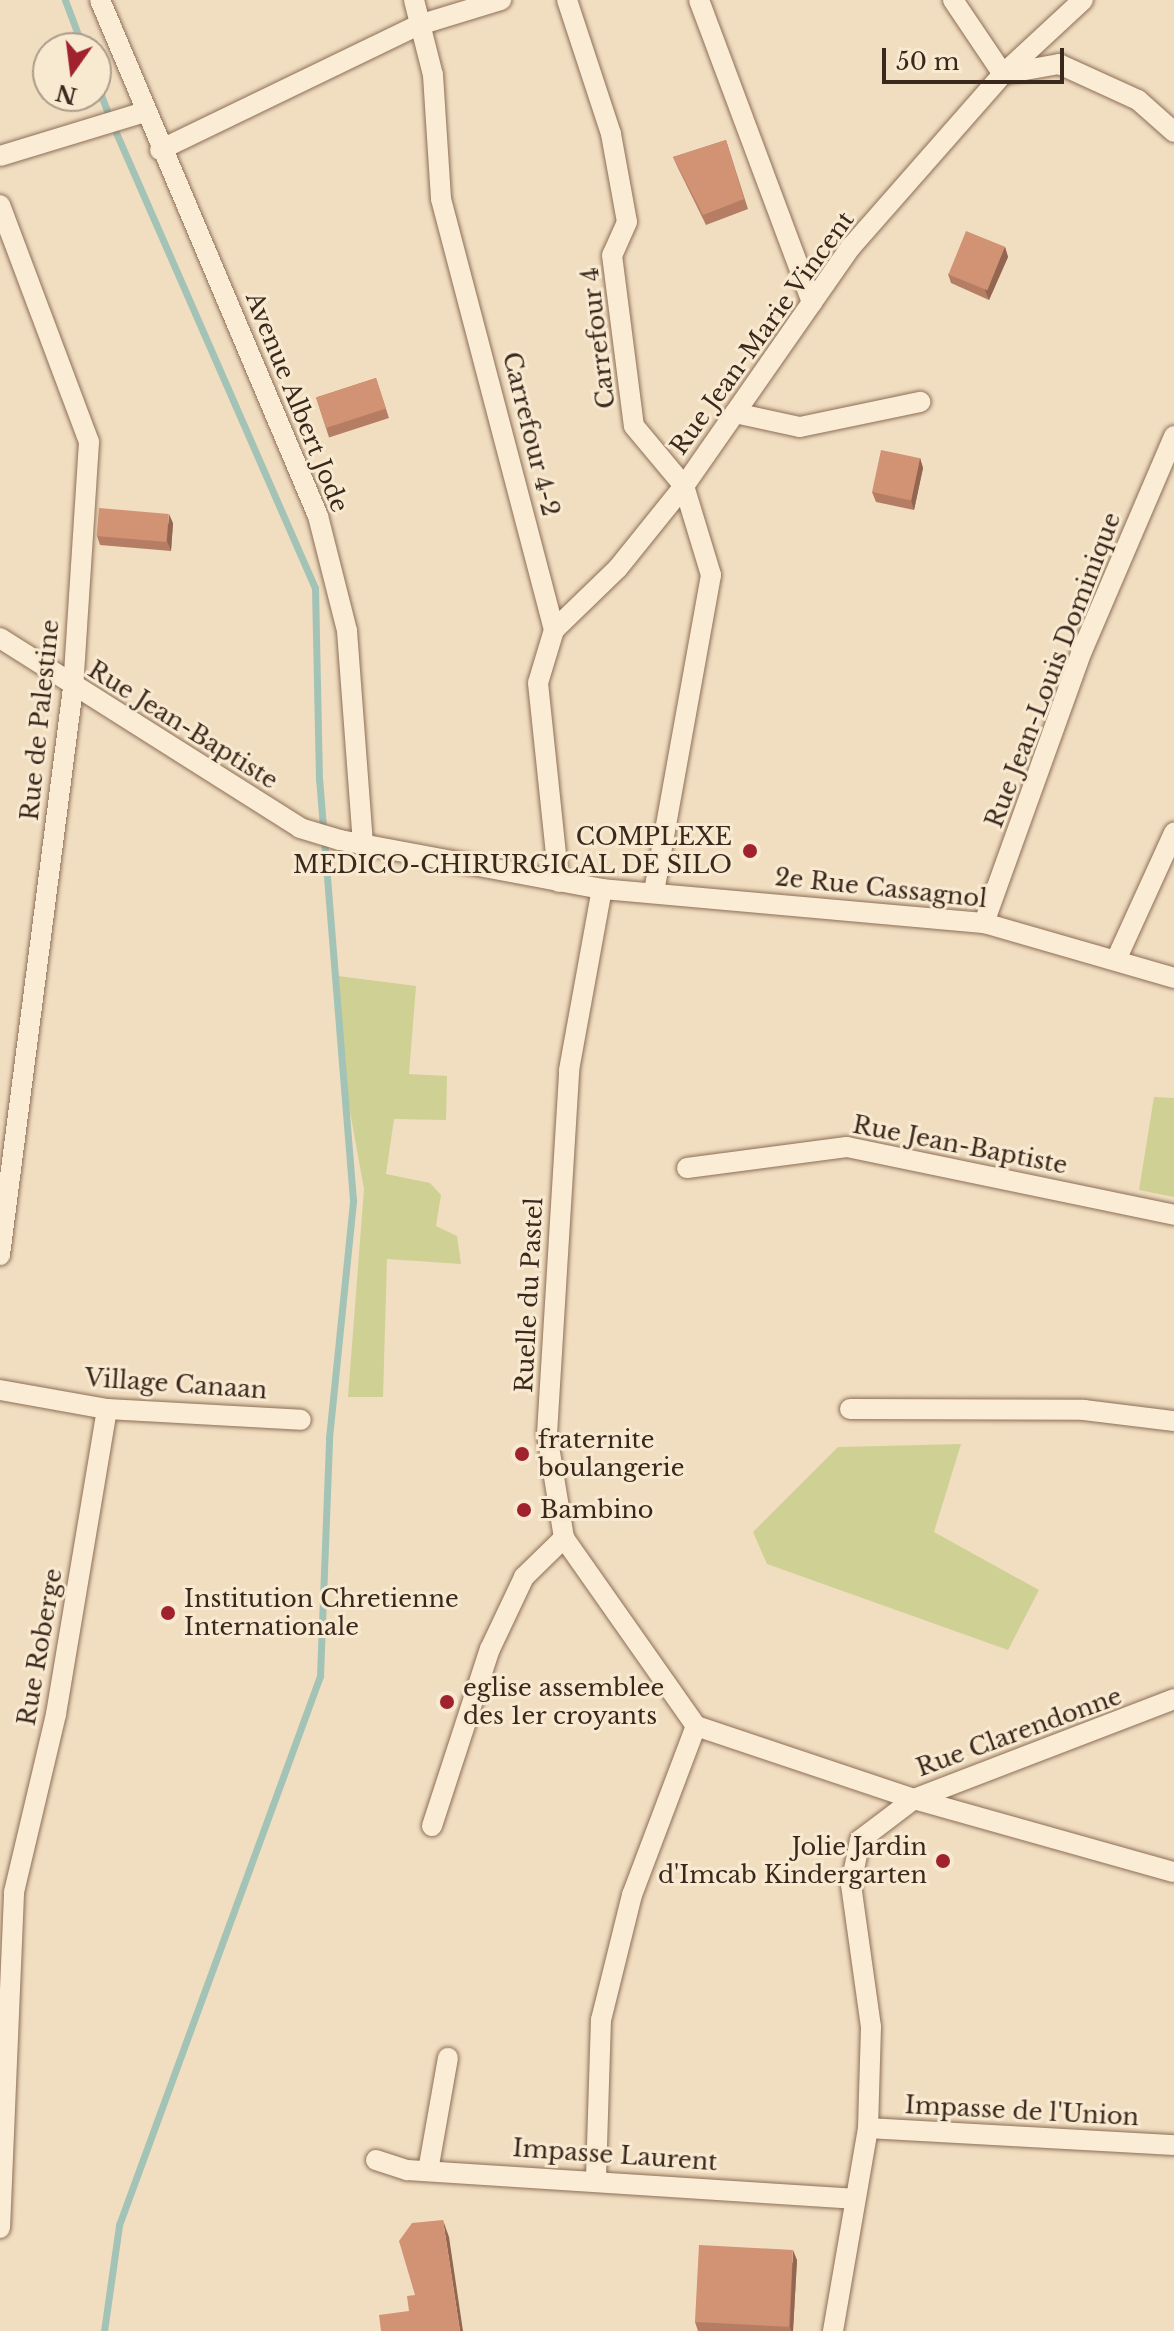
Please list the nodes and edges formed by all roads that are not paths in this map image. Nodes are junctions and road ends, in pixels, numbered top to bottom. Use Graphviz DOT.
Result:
graph roads {
  1 [pos="100,0"];
  2 [pos="414,0"];
  3 [pos="501,0"];
  4 [pos="567,0"];
  5 [pos="699,0"];
  6 [pos="953,0"];
  7 [pos="1083,0"];
  8 [pos="419,25"];
  9 [pos="1003,74"];
  10 [pos="145,112"];
  11 [pos="1174,132"];
  12 [pos="160,150"];
  13 [pos="0,156"];
  14 [pos="0,205"];
  15 [pos="812,303"];
  16 [pos="920,402"];
  17 [pos="735,413"];
  18 [pos="1174,436"];
  19 [pos="684,486"];
  20 [pos="554,630"];
  21 [pos="0,638"];
  22 [pos="73,688"];
  23 [pos="1174,833"];
  24 [pos="340,840"];
  25 [pos="363,845"];
  26 [pos="559,882"];
  27 [pos="602,889"];
  28 [pos="654,893"];
  29 [pos="984,923"];
  30 [pos="1116,960"];
  31 [pos="1174,978"];
  32 [pos="687,1168"];
  33 [pos="1174,1215"];
  34 [pos="0,1255"];
  35 [pos="0,1390"];
  36 [pos="107,1409"];
  37 [pos="850,1409"];
  38 [pos="301,1420"];
  39 [pos="1174,1421"];
  40 [pos="564,1538"];
  41 [pos="1174,1699"];
  42 [pos="696,1726"];
  43 [pos="914,1799"];
  44 [pos="432,1826"];
  45 [pos="1174,1872"];
  46 [pos="448,2058"];
  47 [pos="6,2072"];
  48 [pos="868,2128"];
  49 [pos="1174,2145"];
  50 [pos="376,2160"];
  51 [pos="428,2171"];
  52 [pos="596,2178"];
  53 [pos="853,2199"];
  54 [pos="0,2228"];
  55 [pos="833,2331"];
  1 -- 10 [label="street, Avenue Albert Jode"];
  2 -- 8 [label="street, Carrefour 4-2"];
  3 -- 8 [label="street"];
  4 -- 19 [label="street, Carrefour 4"];
  5 -- 15 [label="street"];
  6 -- 9 [label="street"];
  7 -- 9 [label="street, Rue Jean-Marie Vincent"];
  8 -- 12 [label="street"];
  8 -- 20 [label="street, Carrefour 4-2"];
  9 -- 11 [label="street"];
  9 -- 15 [label="street, Rue Jean-Marie Vincent"];
  10 -- 12 [label="street, Avenue Albert Jode"];
  10 -- 13 [label="street"];
  12 -- 25 [label="street, Avenue Albert Jode"];
  14 -- 22 [label="street, Rue de Palestine"];
  15 -- 17 [label="street, Rue Jean-Marie Vincent"];
  16 -- 17 [label="street"];
  17 -- 19 [label="street, Rue Jean-Marie Vincent"];
  18 -- 29 [label="street, Rue Jean-Louis Dominique"];
  19 -- 20 [label="street, Rue Jean-Marie Vincent"];
  19 -- 28 [label="street, Carrefour 4"];
  20 -- 26 [label="street"];
  21 -- 22 [label="street, Rue Jean-Baptiste"];
  22 -- 24 [label="street, Rue Jean-Baptiste"];
  22 -- 34 [label="street, Rue de Palestine"];
  23 -- 30 [label="street"];
  24 -- 25 [label="street, 2e Rue Cassagnol"];
  25 -- 26 [label="street, 2e Rue Cassagnol"];
  26 -- 27 [label="street, 2e Rue Cassagnol"];
  27 -- 28 [label="street, 2e Rue Cassagnol"];
  27 -- 40 [label="street, Ruelle du Pastel"];
  28 -- 29 [label="street, 2e Rue Cassagnol"];
  29 -- 30 [label="street, 2e Rue Cassagnol"];
  30 -- 31 [label="street, 2e Rue Cassagnol"];
  32 -- 33 [label="street, Rue Jean-Baptiste"];
  35 -- 36 [label="street, Village Canaan"];
  36 -- 38 [label="street, Village Canaan"];
  36 -- 47 [label="street, Rue Roberge"];
  37 -- 39 [label="street"];
  40 -- 42 [label="street, Ruelle du Pastel"];
  40 -- 44 [label="street"];
  41 -- 43 [label="street, Rue Clarendonne"];
  42 -- 43 [label="street"];
  42 -- 52 [label="street"];
  43 -- 45 [label="street"];
  43 -- 48 [label="street, Rue Clarendonne"];
  46 -- 51 [label="street"];
  47 -- 54 [label="street, Rue Roberge"];
  48 -- 49 [label="street, Impasse de l'Union"];
  48 -- 53 [label="street, Rue Clarendonne"];
  50 -- 51 [label="street, Impasse Laurent"];
  51 -- 52 [label="street, Impasse Laurent"];
  52 -- 53 [label="street, Impasse Laurent"];
  53 -- 55 [label="street, Rue Clarendonne"];
}
